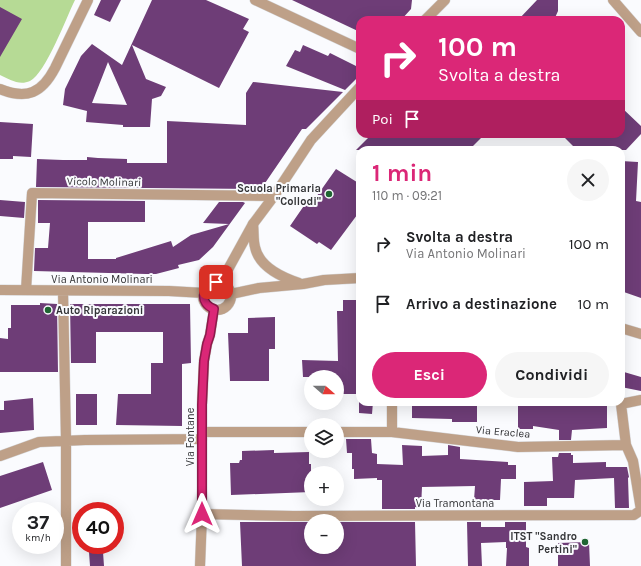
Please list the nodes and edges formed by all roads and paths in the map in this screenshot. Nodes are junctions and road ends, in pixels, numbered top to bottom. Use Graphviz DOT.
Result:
graph roads {
  1 [pos="88,0"];
  2 [pos="255,0"];
  3 [pos="445,0"];
  4 [pos="618,2"];
  5 [pos="429,16"];
  6 [pos="641,32"];
  7 [pos="356,47"];
  8 [pos="0,89"];
  9 [pos="356,91"];
  10 [pos="274,196"];
  11 [pos="253,224"];
  12 [pos="356,278"];
  13 [pos="221,282"];
  14 [pos="303,284"];
  15 [pos="0,290"];
  16 [pos="26,290"];
  17 [pos="63,291"];
  18 [pos="204,293"];
  19 [pos="231,294"];
  20 [pos="214,309"];
  21 [pos="625,329"];
  22 [pos="641,334"];
  23 [pos="641,400"];
  24 [pos="625,402"];
  25 [pos="392,406"];
  26 [pos="621,406"];
  27 [pos="304,432"];
  28 [pos="344,432"];
  29 [pos="392,432"];
  30 [pos="202,435"];
  31 [pos="66,440"];
  32 [pos="626,445"];
  33 [pos="0,456"];
  34 [pos="202,514"];
  35 [pos="66,566"];
  36 [pos="200,566"];
  1 -- 8 [label="street"];
  2 -- 7 [label="street"];
  3 -- 5 [label="street"];
  4 -- 6 [label="street"];
  9 -- 10 [label="street"];
  10 -- 11 [label="street"];
  10 -- 16 [label="street, Vicolo Molinari"];
  11 -- 13 [label="street"];
  11 -- 14 [label="street"];
  12 -- 14 [label="street"];
  13 -- 18 [label="street"];
  13 -- 19 [label="street"];
  14 -- 19 [label="street"];
  15 -- 16 [label="street, Via Antonio Molinari"];
  16 -- 17 [label="street, Via Antonio Molinari"];
  17 -- 18 [label="street, Via Antonio Molinari"];
  17 -- 31 [label="street"];
  18 -- 20 [label="street"];
  19 -- 20 [label="street"];
  20 -- 30 [label="street, Via Fontane"];
  21 -- 22 [label="street"];
  23 -- 24 [label="street"];
  25 -- 29 [label="street"];
  26 -- 32 [label="street"];
  27 -- 30 [label="street"];
  28 -- 29 [label="street, Via Eraclea"];
  29 -- 32 [label="street, Via Eraclea"];
  30 -- 31 [label="street"];
  30 -- 34 [label="street, Via Fontane"];
  31 -- 33 [label="street"];
  31 -- 35 [label="street"];
  32 -- 34 [label="street, Via Tramontana"];
  34 -- 36 [label="street, Via Fontane"];
}
